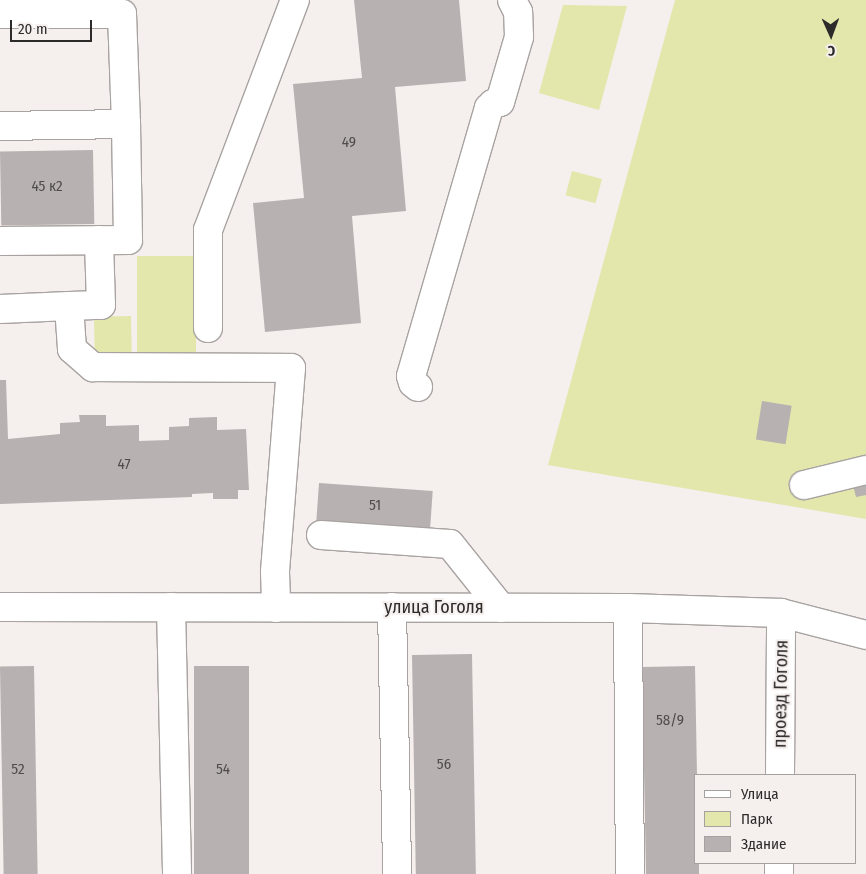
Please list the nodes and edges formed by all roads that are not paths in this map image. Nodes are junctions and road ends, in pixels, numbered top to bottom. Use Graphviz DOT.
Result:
graph roads {
  1 [pos="295,0"];
  2 [pos="512,0"];
  3 [pos="0,14"];
  4 [pos="126,124"];
  5 [pos="0,126"];
  6 [pos="99,240"];
  7 [pos="0,241"];
  8 [pos="69,306"];
  9 [pos="0,309"];
  10 [pos="208,328"];
  11 [pos="418,387"];
  12 [pos="866,470"];
  13 [pos="804,485"];
  14 [pos="321,535"];
  15 [pos="0,607"];
  16 [pos="171,607"];
  17 [pos="392,607"];
  18 [pos="276,608"];
  19 [pos="501,608"];
  20 [pos="628,608"];
  21 [pos="781,613"];
  22 [pos="866,635"];
  23 [pos="780,774"];
  24 [pos="177,874"];
  25 [pos="397,874"];
  26 [pos="630,874"];
  1 -- 10 [label="street"];
  2 -- 11 [label="street"];
  3 -- 4 [label="street"];
  4 -- 5 [label="street"];
  4 -- 6 [label="street"];
  6 -- 7 [label="street"];
  6 -- 8 [label="street"];
  8 -- 9 [label="street"];
  8 -- 18 [label="street"];
  12 -- 13 [label="street"];
  14 -- 19 [label="street"];
  15 -- 16 [label="street, улица Гоголя"];
  16 -- 18 [label="street, улица Гоголя"];
  16 -- 24 [label="street"];
  17 -- 18 [label="street, улица Гоголя"];
  17 -- 19 [label="street, улица Гоголя"];
  17 -- 25 [label="street"];
  19 -- 20 [label="street, улица Гоголя"];
  20 -- 21 [label="street, улица Гоголя"];
  20 -- 26 [label="street"];
  21 -- 22 [label="street, улица Гоголя"];
  21 -- 23 [label="street, проезд Гоголя"];
}
